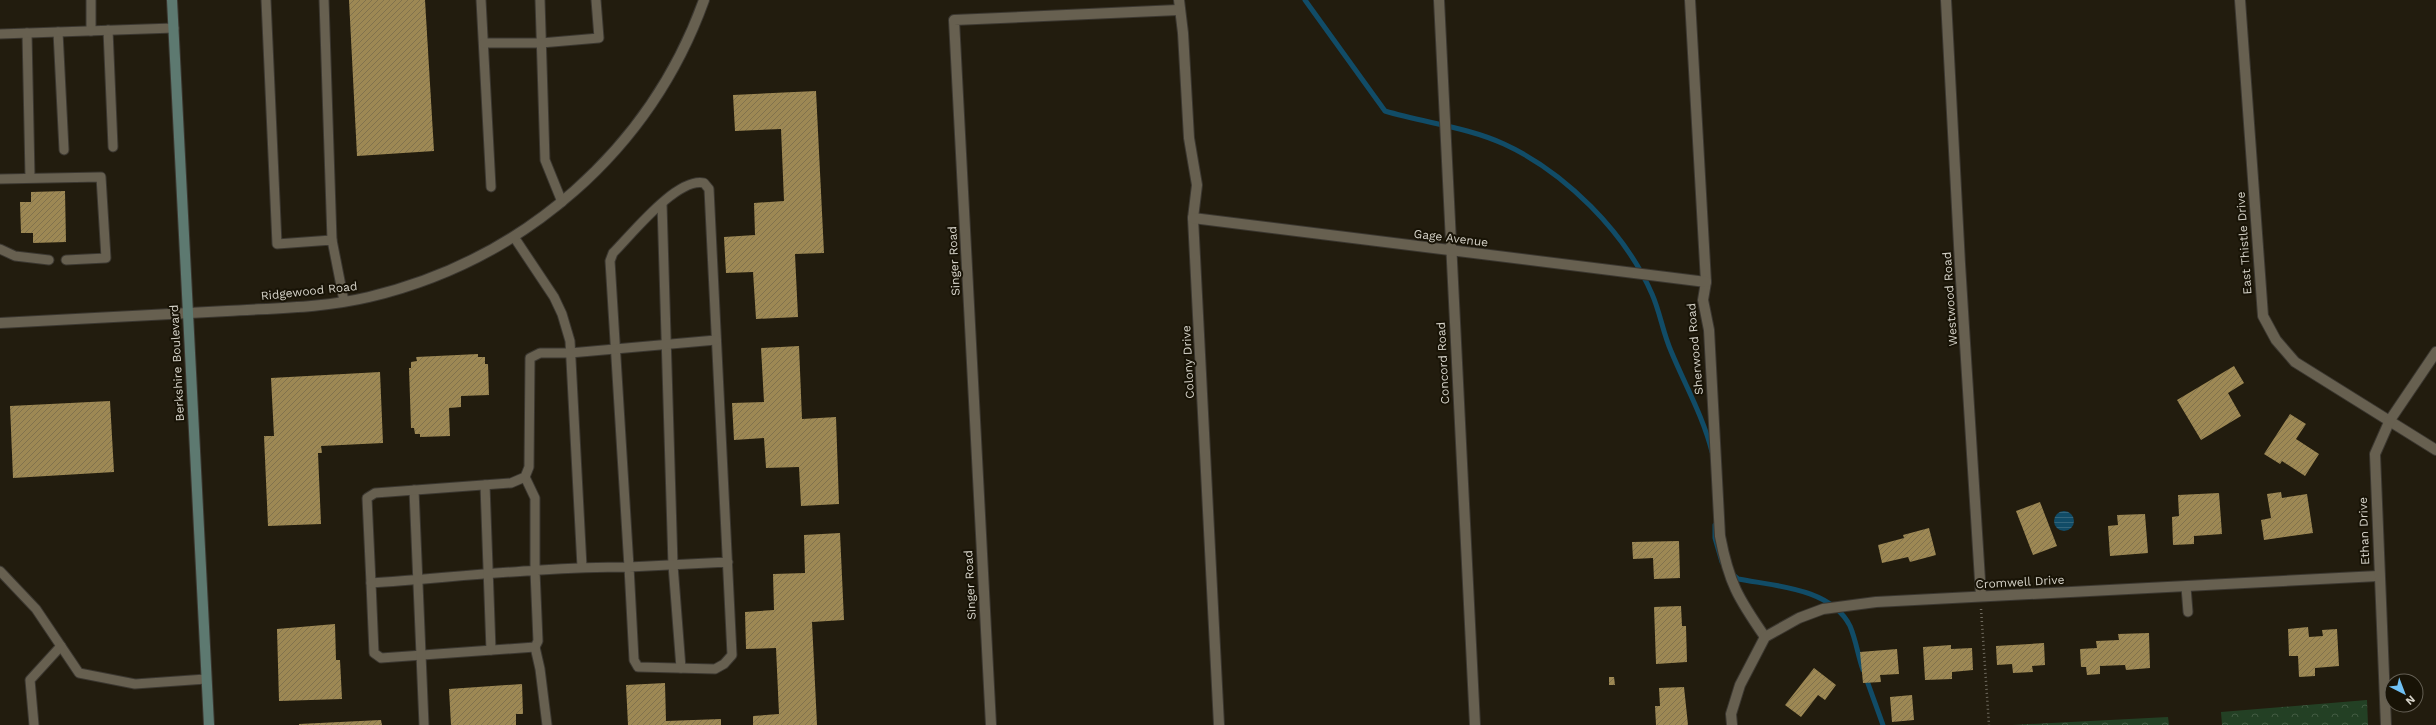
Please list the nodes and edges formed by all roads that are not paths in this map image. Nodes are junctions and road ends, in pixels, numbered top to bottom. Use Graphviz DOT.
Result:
graph roads {
  1 [pos="91,0"];
  2 [pos="172,0"];
  3 [pos="266,0"];
  4 [pos="324,0"];
  5 [pos="481,0"];
  6 [pos="540,0"];
  7 [pos="596,0"];
  8 [pos="704,0"];
  9 [pos="1438,0"];
  10 [pos="1690,0"];
  11 [pos="1946,0"];
  12 [pos="2240,0"];
  13 [pos="1178,5"];
  14 [pos="174,28"];
  15 [pos="108,30"];
  16 [pos="91,31"];
  17 [pos="58,32"];
  18 [pos="26,33"];
  19 [pos="0,34"];
  20 [pos="484,43"];
  21 [pos="541,43"];
  22 [pos="113,147"];
  23 [pos="64,150"];
  24 [pos="30,177"];
  25 [pos="0,179"];
  26 [pos="491,186"];
  27 [pos="562,202"];
  28 [pos="662,204"];
  29 [pos="1193,218"];
  30 [pos="514,237"];
  31 [pos="332,240"];
  32 [pos="0,249"];
  33 [pos="1451,252"];
  34 [pos="49,260"];
  35 [pos="66,260"];
  36 [pos="1706,282"];
  37 [pos="344,302"];
  38 [pos="188,313"];
  39 [pos="0,322"];
  40 [pos="716,340"];
  41 [pos="667,344"];
  42 [pos="616,349"];
  43 [pos="2436,352"];
  44 [pos="570,353"];
  45 [pos="2390,420"];
  46 [pos="2436,450"];
  47 [pos="525,477"];
  48 [pos="486,485"];
  49 [pos="414,490"];
  50 [pos="728,562"];
  51 [pos="673,565"];
  52 [pos="582,567"];
  53 [pos="629,567"];
  54 [pos="0,571"];
  55 [pos="535,571"];
  56 [pos="489,574"];
  57 [pos="2378,576"];
  58 [pos="417,580"];
  59 [pos="371,583"];
  60 [pos="2186,587"];
  61 [pos="1981,596"];
  62 [pos="2188,612"];
  63 [pos="1765,637"];
  64 [pos="61,646"];
  65 [pos="535,647"];
  66 [pos="491,650"];
  67 [pos="421,655"];
  68 [pos="681,668"];
  69 [pos="206,679"];
  70 [pos="34,725"];
  71 [pos="209,725"];
  72 [pos="424,725"];
  73 [pos="547,725"];
  74 [pos="991,725"];
  75 [pos="1219,725"];
  76 [pos="1475,725"];
  77 [pos="1732,725"];
  78 [pos="2386,725"];
  1 -- 16 [label="lane"];
  2 -- 14 [label="main road, Berkshire Boulevard"];
  3 -- 31 [label="lane"];
  4 -- 31 [label="lane"];
  5 -- 20 [label="lane"];
  6 -- 21 [label="lane"];
  7 -- 21 [label="lane"];
  8 -- 27 [label="street, Ridgewood Road"];
  9 -- 33 [label="street, Concord Road"];
  10 -- 36 [label="street, Sherwood Road"];
  11 -- 61 [label="street, Westwood Road"];
  12 -- 45 [label="street, East Thistle Drive"];
  13 -- 29 [label="street, Colony Drive"];
  13 -- 74 [label="street, Singer Road"];
  14 -- 15 [label="lane"];
  14 -- 38 [label="main road, Berkshire Boulevard"];
  15 -- 16 [label="lane"];
  15 -- 22 [label="lane"];
  16 -- 17 [label="lane"];
  17 -- 18 [label="lane"];
  17 -- 23 [label="lane"];
  18 -- 19 [label="lane"];
  18 -- 24 [label="lane"];
  20 -- 21 [label="lane"];
  20 -- 26 [label="lane"];
  21 -- 27 [label="lane"];
  24 -- 25 [label="lane"];
  24 -- 35 [label="lane"];
  27 -- 30 [label="street, Ridgewood Road"];
  28 -- 40 [label="lane"];
  28 -- 41 [label="lane"];
  28 -- 42 [label="lane"];
  29 -- 33 [label="street, Gage Avenue"];
  29 -- 75 [label="street, Colony Drive"];
  30 -- 37 [label="street, Ridgewood Road"];
  30 -- 44 [label="lane"];
  31 -- 37 [label="lane"];
  32 -- 34 [label="lane"];
  33 -- 36 [label="street, Gage Avenue"];
  33 -- 76 [label="street, Concord Road"];
  36 -- 63 [label="street, Sherwood Road"];
  37 -- 38 [label="street, Ridgewood Road"];
  38 -- 39 [label="street, Ridgewood Road"];
  38 -- 69 [label="main road, Berkshire Boulevard"];
  40 -- 41 [label="lane"];
  40 -- 50 [label="lane"];
  41 -- 42 [label="lane"];
  41 -- 51 [label="lane"];
  42 -- 44 [label="lane"];
  42 -- 53 [label="lane"];
  43 -- 45 [label="street, Ethan Drive"];
  44 -- 47 [label="lane"];
  44 -- 52 [label="lane"];
  45 -- 46 [label="street, East Thistle Drive"];
  45 -- 57 [label="street, Ethan Drive"];
  47 -- 48 [label="lane"];
  47 -- 55 [label="lane"];
  48 -- 49 [label="lane"];
  48 -- 56 [label="lane"];
  49 -- 58 [label="lane"];
  49 -- 59 [label="lane"];
  50 -- 51 [label="lane"];
  50 -- 68 [label="lane"];
  51 -- 53 [label="lane"];
  51 -- 68 [label="lane"];
  52 -- 53 [label="lane"];
  52 -- 55 [label="lane"];
  53 -- 68 [label="lane"];
  54 -- 64 [label="lane"];
  55 -- 56 [label="lane"];
  55 -- 65 [label="lane"];
  56 -- 58 [label="lane"];
  56 -- 66 [label="lane"];
  57 -- 60 [label="street, Cromwell Drive"];
  57 -- 78 [label="street, Ethan Drive"];
  58 -- 59 [label="lane"];
  58 -- 67 [label="lane"];
  59 -- 67 [label="lane"];
  60 -- 61 [label="street, Cromwell Drive"];
  60 -- 62 [label="lane"];
  61 -- 63 [label="street, Cromwell Drive"];
  63 -- 77 [label="street"];
  64 -- 69 [label="lane"];
  64 -- 70 [label="lane"];
  65 -- 66 [label="lane"];
  65 -- 73 [label="lane"];
  66 -- 67 [label="lane"];
  67 -- 72 [label="lane"];
  69 -- 71 [label="main road, Berkshire Boulevard"];
}
